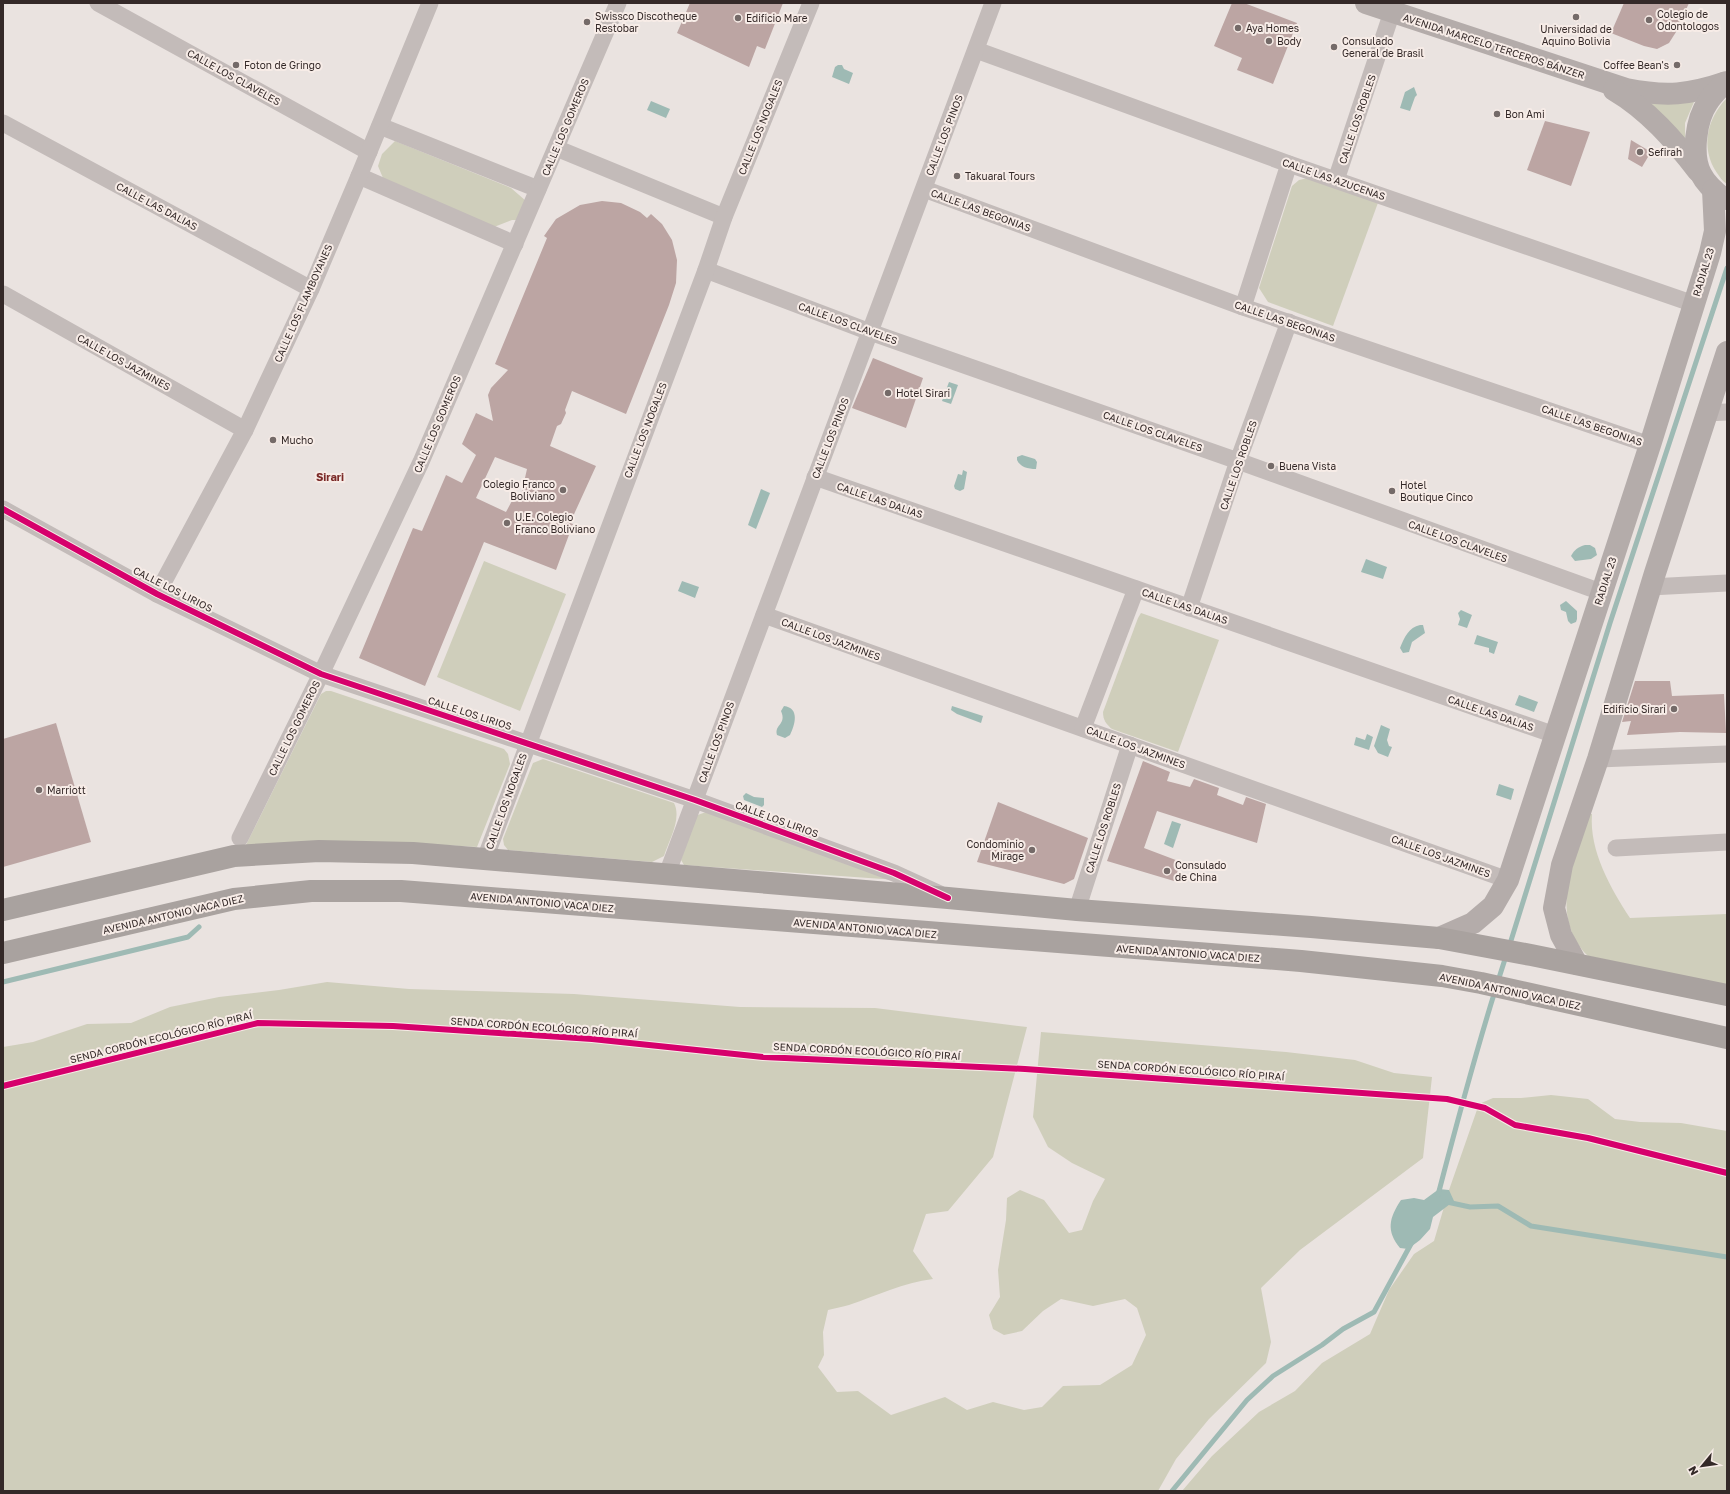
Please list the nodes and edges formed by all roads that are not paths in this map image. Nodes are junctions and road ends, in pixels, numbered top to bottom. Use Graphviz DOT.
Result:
graph roads {
  1 [pos="98,3"];
  2 [pos="618,3"];
  3 [pos="811,3"];
  4 [pos="993,3"];
  5 [pos="1366,3"];
  6 [pos="427,4"];
  7 [pos="1392,12"];
  8 [pos="976,50"];
  9 [pos="1599,81"];
  10 [pos="1726,82"];
  11 [pos="3,123"];
  12 [pos="380,126"];
  13 [pos="556,148"];
  14 [pos="369,152"];
  15 [pos="1289,164"];
  16 [pos="359,176"];
  17 [pos="1336,180"];
  18 [pos="1713,188"];
  19 [pos="538,189"];
  20 [pos="924,189"];
  21 [pos="724,217"];
  22 [pos="515,244"];
  23 [pos="706,270"];
  24 [pos="310,289"];
  25 [pos="3,294"];
  26 [pos="1688,302"];
  27 [pos="1243,306"];
  28 [pos="1289,322"];
  29 [pos="870,332"];
  30 [pos="1727,352"];
  31 [pos="1727,412"];
  32 [pos="1706,413"];
  33 [pos="246,430"];
  34 [pos="1650,445"];
  35 [pos="1238,461"];
  36 [pos="816,477"];
  37 [pos="3,509"];
  38 [pos="1727,583"];
  39 [pos="1650,587"];
  40 [pos="1136,589"];
  41 [pos="1601,592"];
  42 [pos="157,594"];
  43 [pos="1189,608"];
  44 [pos="764,615"];
  45 [pos="321,674"];
  46 [pos="1083,728"];
  47 [pos="1556,735"];
  48 [pos="528,743"];
  49 [pos="1130,745"];
  50 [pos="1727,754"];
  51 [pos="1598,759"];
  52 [pos="695,800"];
  53 [pos="240,838"];
  54 [pos="1727,842"];
  55 [pos="1616,848"];
  56 [pos="485,859"];
  57 [pos="667,874"];
  58 [pos="1508,880"];
  59 [pos="948,898"];
  60 [pos="3,910"];
  61 [pos="1077,910"];
  62 [pos="1184,918"];
  63 [pos="1439,938"];
  64 [pos="1118,948"];
  65 [pos="3,953"];
  66 [pos="1577,964"];
  67 [pos="1727,995"];
  68 [pos="1676,1028"];
  69 [pos="1727,1028"];
  70 [pos="1727,1038"];
  1 -- 14 [label="street, CALLE LOS CLAVELES"];
  2 -- 13 [label="street, CALLE LOS GOMEROS"];
  3 -- 21 [label="street, CALLE LOS NOGALES"];
  4 -- 8 [label="street, CALLE LOS PINOS"];
  5 -- 7 [label="street, AVENIDA MARCELO TERCEROS BÁNZER"];
  6 -- 12 [label="street, CALLE LOS FLAMBOYANES"];
  7 -- 9 [label="street, AVENIDA MARCELO TERCEROS BÁNZER"];
  7 -- 17 [label="street, CALLE LOS ROBLES"];
  8 -- 15 [label="street, CALLE LAS AZUCENAS"];
  8 -- 20 [label="street, CALLE LOS PINOS"];
  9 -- 10 [label="street, AVENIDA MARCELO TERCEROS BÁNZER"];
  9 -- 18 [label="street, AVENIDA MARCELO TERCEROS BÁNZER"];
  10 -- 18 [label="street, RADIAL 23"];
  11 -- 24 [label="street, CALLE LAS DALIAS"];
  12 -- 14 [label="street, CALLE LOS FLAMBOYANES"];
  12 -- 19 [label="street"];
  13 -- 19 [label="street, CALLE LOS GOMEROS"];
  13 -- 21 [label="street"];
  14 -- 16 [label="street, CALLE LOS FLAMBOYANES"];
  15 -- 17 [label="street, CALLE LAS AZUCENAS"];
  15 -- 27 [label="street"];
  16 -- 22 [label="street"];
  16 -- 24 [label="street, CALLE LOS FLAMBOYANES"];
  17 -- 26 [label="street, CALLE LAS AZUCENAS"];
  18 -- 26 [label="street, RADIAL 23"];
  19 -- 22 [label="street, CALLE LOS GOMEROS"];
  20 -- 27 [label="street, CALLE LAS BEGONIAS"];
  20 -- 29 [label="street, CALLE LOS PINOS"];
  21 -- 23 [label="street, CALLE LOS NOGALES"];
  22 -- 45 [label="street, CALLE LOS GOMEROS"];
  23 -- 29 [label="street, CALLE LOS CLAVELES"];
  23 -- 48 [label="street, CALLE LOS NOGALES"];
  24 -- 33 [label="street, CALLE LOS FLAMBOYANES"];
  25 -- 33 [label="street, CALLE LOS JAZMINES"];
  26 -- 34 [label="street, RADIAL 23"];
  27 -- 28 [label="street, CALLE LAS BEGONIAS"];
  28 -- 34 [label="street, CALLE LAS BEGONIAS"];
  28 -- 35 [label="street, CALLE LOS ROBLES"];
  29 -- 35 [label="street, CALLE LOS CLAVELES"];
  29 -- 36 [label="street, CALLE LOS PINOS"];
  30 -- 32 [label="street"];
  31 -- 32 [label="street"];
  32 -- 39 [label="street"];
  33 -- 42 [label="street, CALLE LOS FLAMBOYANES"];
  34 -- 41 [label="street, RADIAL 23"];
  35 -- 41 [label="street, CALLE LOS CLAVELES"];
  35 -- 43 [label="street, CALLE LOS ROBLES"];
  36 -- 40 [label="street, CALLE LAS DALIAS"];
  36 -- 44 [label="street, CALLE LOS PINOS"];
  37 -- 42 [label="street, CALLE LOS LIRIOS"];
  38 -- 39 [label="street"];
  39 -- 51 [label="street"];
  40 -- 43 [label="street, CALLE LAS DALIAS"];
  40 -- 46 [label="street"];
  41 -- 47 [label="street, RADIAL 23"];
  42 -- 45 [label="street, CALLE LOS LIRIOS"];
  43 -- 47 [label="street, CALLE LAS DALIAS"];
  44 -- 46 [label="street, CALLE LOS JAZMINES"];
  44 -- 52 [label="street, CALLE LOS PINOS"];
  45 -- 48 [label="street, CALLE LOS LIRIOS"];
  45 -- 53 [label="street, CALLE LOS GOMEROS"];
  46 -- 49 [label="street, CALLE LOS JAZMINES"];
  47 -- 58 [label="street, RADIAL 23"];
  48 -- 52 [label="street, CALLE LOS LIRIOS"];
  48 -- 56 [label="street, CALLE LOS NOGALES"];
  49 -- 58 [label="street, CALLE LOS JAZMINES"];
  49 -- 61 [label="street, CALLE LOS ROBLES"];
  50 -- 51 [label="street"];
  51 -- 66 [label="street"];
  52 -- 57 [label="street, CALLE LOS PINOS"];
  52 -- 59 [label="street, CALLE LOS LIRIOS"];
  54 -- 55 [label="street"];
  56 -- 57 [label="highway"];
  56 -- 60 [label="highway"];
  57 -- 59 [label="highway"];
  58 -- 63 [label="street, RADIAL 23"];
  59 -- 61 [label="highway"];
  61 -- 62 [label="highway"];
  62 -- 63 [label="highway"];
  62 -- 64 [label="highway"];
  63 -- 66 [label="highway"];
  64 -- 65 [label="highway, AVENIDA ANTONIO VACA DIEZ"];
  64 -- 68 [label="highway, AVENIDA ANTONIO VACA DIEZ"];
  66 -- 67 [label="highway"];
  68 -- 69 [label="highway"];
  68 -- 70 [label="highway, AVENIDA ANTONIO VACA DIEZ"];
}
